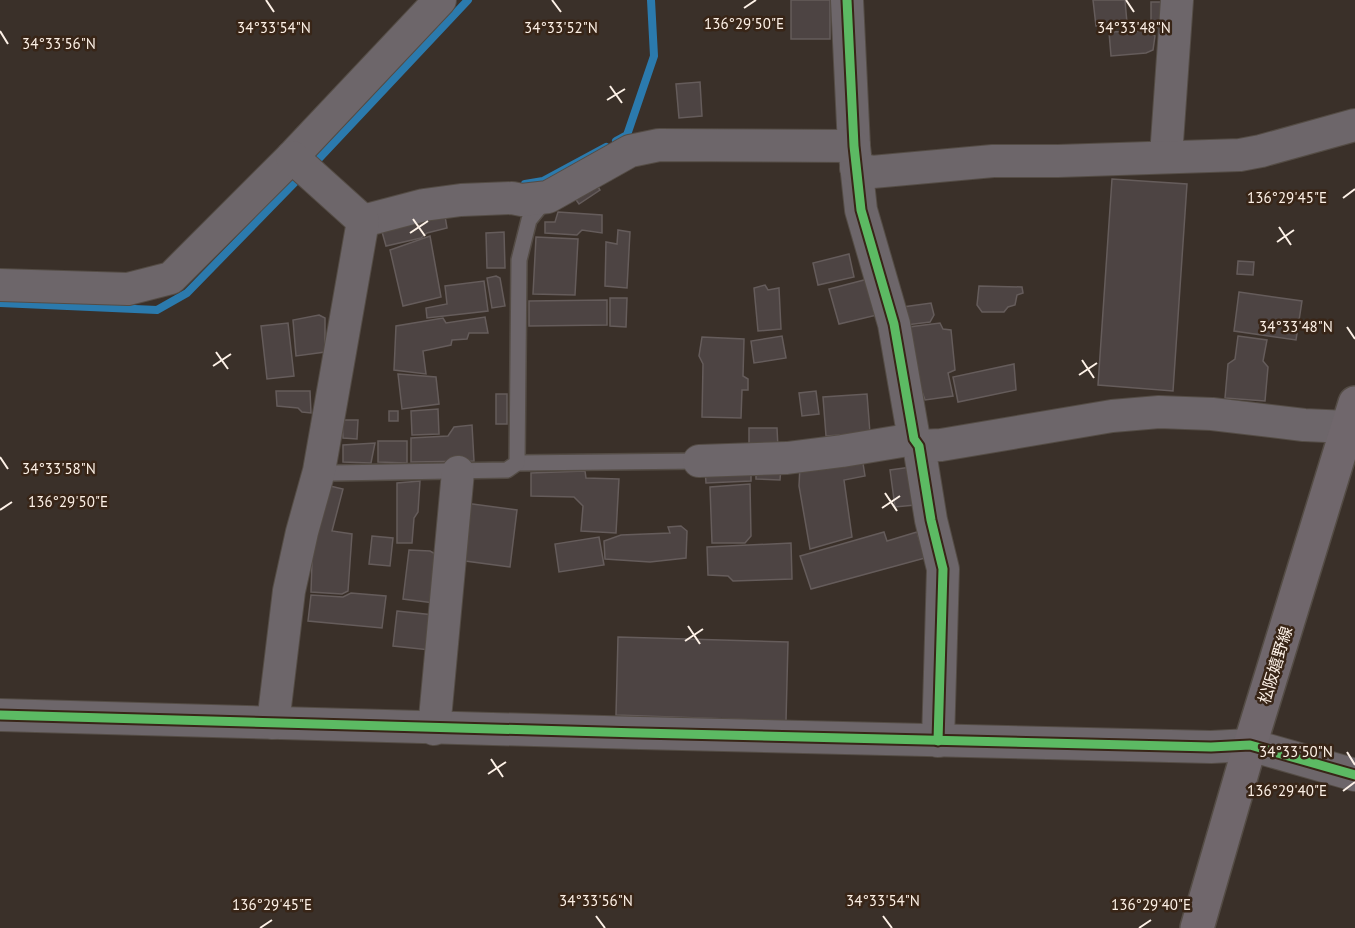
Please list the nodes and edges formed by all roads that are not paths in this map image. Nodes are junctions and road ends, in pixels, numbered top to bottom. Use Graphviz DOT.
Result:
graph roads {
  1 [pos="440,0"];
  2 [pos="847,0"];
  3 [pos="1177,0"];
  4 [pos="1355,125"];
  5 [pos="1166,156"];
  6 [pos="855,157"];
  7 [pos="304,168"];
  8 [pos="548,197"];
  9 [pos="363,221"];
  10 [pos="0,285"];
  11 [pos="1352,415"];
  12 [pos="916,443"];
  13 [pos="699,461"];
  14 [pos="517,463"];
  15 [pos="319,471"];
  16 [pos="458,472"];
  17 [pos="0,715"];
  18 [pos="273,723"];
  19 [pos="434,729"];
  20 [pos="938,741"];
  21 [pos="1250,745"];
  22 [pos="1355,775"];
  23 [pos="1197,928"];
  1 -- 7 [label="street"];
  2 -- 6 [label="street"];
  3 -- 5 [label="street"];
  4 -- 5 [label="street"];
  5 -- 6 [label="street"];
  6 -- 8 [label="street"];
  6 -- 12 [label="street"];
  7 -- 9 [label="street"];
  7 -- 10 [label="street"];
  8 -- 9 [label="street"];
  8 -- 14 [label="lane"];
  9 -- 15 [label="street"];
  11 -- 12 [label="street"];
  11 -- 21 [label="main road, 松阪嬉野線"];
  12 -- 13 [label="street"];
  12 -- 20 [label="street"];
  13 -- 14 [label="lane"];
  14 -- 16 [label="lane"];
  15 -- 16 [label="lane"];
  15 -- 18 [label="street"];
  16 -- 19 [label="street"];
  17 -- 18 [label="street"];
  18 -- 19 [label="street"];
  19 -- 20 [label="street"];
  20 -- 21 [label="street"];
  21 -- 22 [label="street"];
  21 -- 23 [label="main road, 松阪嬉野線"];
}
